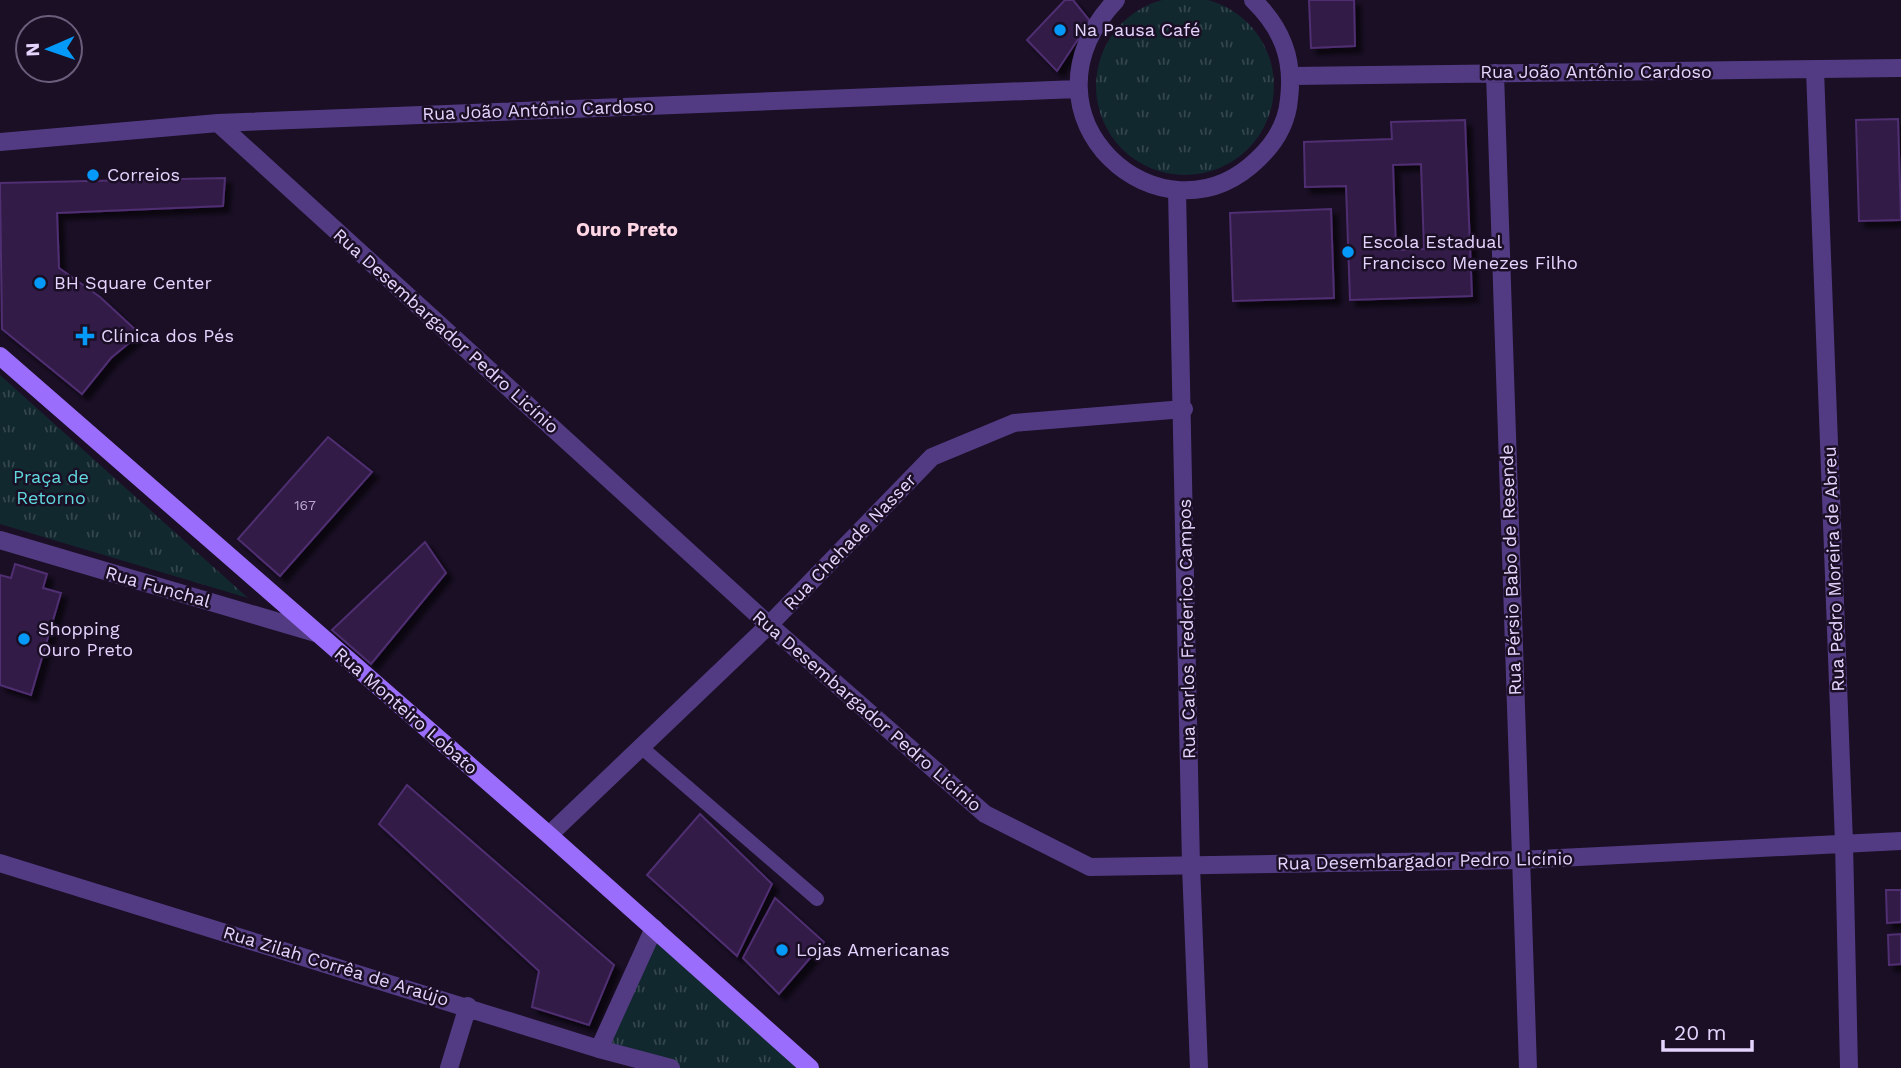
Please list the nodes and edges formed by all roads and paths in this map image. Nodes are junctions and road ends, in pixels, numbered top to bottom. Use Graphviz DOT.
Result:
graph roads {
  1 [pos="1116,0"];
  2 [pos="1253,0"];
  3 [pos="1901,68"];
  4 [pos="1815,70"];
  5 [pos="1495,73"];
  6 [pos="1292,76"];
  7 [pos="1077,89"];
  8 [pos="218,123"];
  9 [pos="0,142"];
  10 [pos="1177,190"];
  11 [pos="0,356"];
  12 [pos="1184,409"];
  13 [pos="0,540"];
  14 [pos="769,625"];
  15 [pos="316,633"];
  16 [pos="641,747"];
  17 [pos="549,835"];
  18 [pos="1901,841"];
  19 [pos="1844,842"];
  20 [pos="1520,860"];
  21 [pos="0,863"];
  22 [pos="1191,866"];
  23 [pos="817,899"];
  24 [pos="654,928"];
  25 [pos="468,1006"];
  26 [pos="599,1049"];
  27 [pos="449,1068"];
  28 [pos="671,1068"];
  29 [pos="810,1068"];
  30 [pos="1199,1068"];
  31 [pos="1528,1068"];
  32 [pos="1849,1068"];
  1 -- 7 [label="street"];
  2 -- 6 [label="street"];
  3 -- 4 [label="street, Rua João Antônio Cardoso"];
  4 -- 5 [label="street, Rua João Antônio Cardoso"];
  4 -- 19 [label="street, Rua Pedro Moreira de Abreu"];
  5 -- 6 [label="street, Rua João Antônio Cardoso"];
  5 -- 20 [label="street, Rua Pérsio Babo de Resende"];
  6 -- 10 [label="street"];
  7 -- 8 [label="street, Rua João Antônio Cardoso"];
  7 -- 10 [label="street"];
  8 -- 9 [label="street, Rua João Antônio Cardoso"];
  8 -- 14 [label="street, Rua Desembargador Pedro Licínio"];
  10 -- 12 [label="street, Rua Carlos Frederico Campos"];
  11 -- 15 [label="main road, Rua Monteiro Lobato"];
  12 -- 14 [label="street, Rua Chehade Nasser"];
  12 -- 22 [label="street, Rua Carlos Frederico Campos"];
  13 -- 15 [label="street, Rua Funchal"];
  14 -- 16 [label="street, Rua Chehade Nasser"];
  14 -- 22 [label="street, Rua Desembargador Pedro Licínio"];
  15 -- 17 [label="main road, Rua Monteiro Lobato"];
  16 -- 17 [label="street, Rua Chehade Nasser"];
  16 -- 23 [label="lane"];
  17 -- 24 [label="main road, Rua Monteiro Lobato"];
  18 -- 19 [label="street, Rua Desembargador Pedro Licínio"];
  19 -- 20 [label="street, Rua Desembargador Pedro Licínio"];
  19 -- 32 [label="street, Rua Pedro Moreira de Abreu"];
  20 -- 22 [label="street, Rua Desembargador Pedro Licínio"];
  20 -- 31 [label="street, Rua Pérsio Babo de Resende"];
  21 -- 25 [label="street, Rua Zilah Corrêa de Araújo"];
  22 -- 30 [label="street, Rua Carlos Frederico Campos"];
  24 -- 26 [label="street"];
  24 -- 29 [label="main road, Rua Monteiro Lobato"];
  25 -- 26 [label="street, Rua Zilah Corrêa de Araújo"];
  25 -- 27 [label="street"];
  26 -- 28 [label="street, Rua Zilah Corrêa de Araújo"];
}
